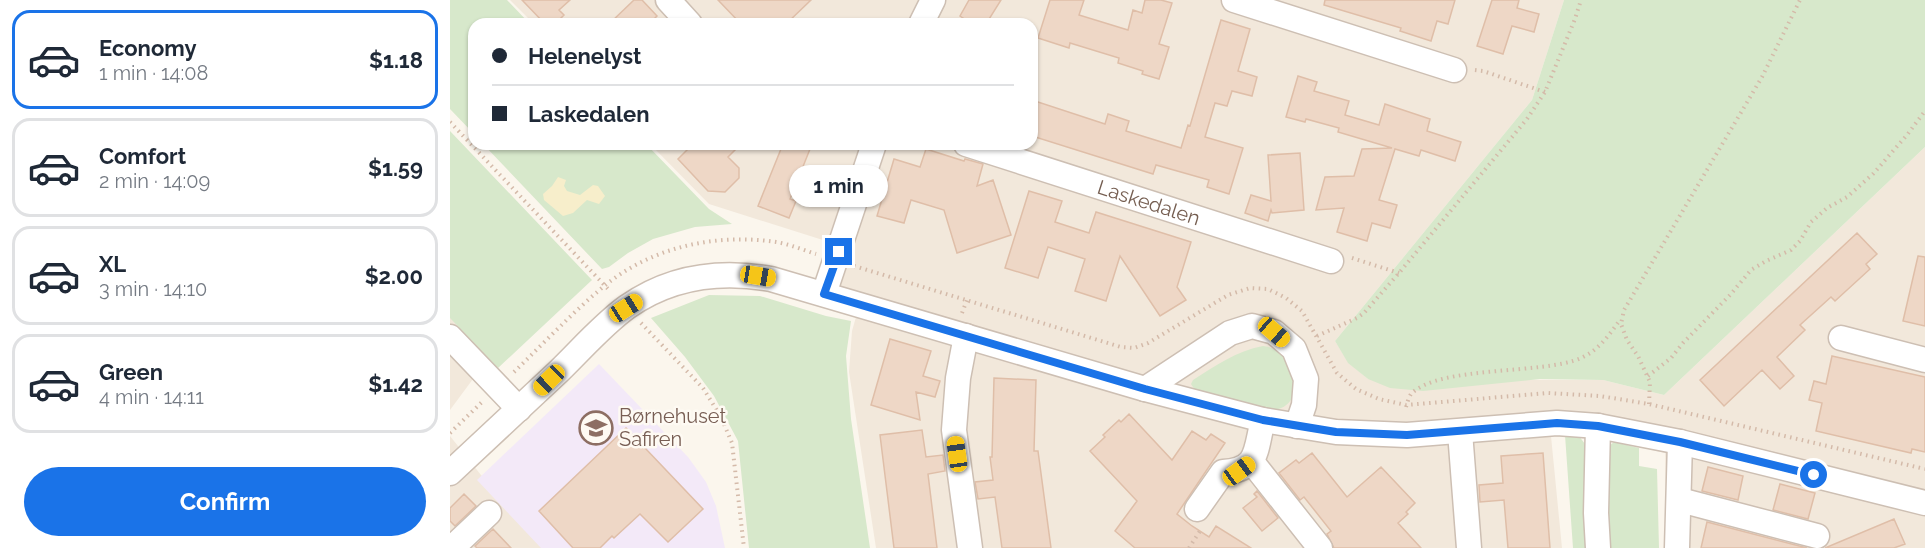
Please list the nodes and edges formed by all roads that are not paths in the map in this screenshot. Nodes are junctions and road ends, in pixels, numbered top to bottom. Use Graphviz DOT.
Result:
graph roads {
  1 [pos="668,0"];
  2 [pos="933,0"];
  3 [pos="1234,0"];
  4 [pos="684,18"];
  5 [pos="924,18"];
  6 [pos="1454,70"];
  7 [pos="872,150"];
  8 [pos="985,150"];
  9 [pos="1331,261"];
  10 [pos="824,294"];
  11 [pos="966,336"];
  12 [pos="450,337"];
  13 [pos="1841,338"];
  14 [pos="1925,360"];
  15 [pos="1145,389"];
  16 [pos="519,409"];
  17 [pos="1263,420"];
  18 [pos="1297,426"];
  19 [pos="1598,426"];
  20 [pos="1460,432"];
  21 [pos="1680,442"];
  22 [pos="1252,462"];
  23 [pos="450,473"];
  24 [pos="1680,500"];
  25 [pos="1925,503"];
  26 [pos="1197,509"];
  27 [pos="489,513"];
  28 [pos="1816,536"];
  29 [pos="452,548"];
  30 [pos="970,548"];
  31 [pos="1320,548"];
  32 [pos="1469,548"];
  33 [pos="1598,548"];
  34 [pos="1677,548"];
  1 -- 4 [label="street"];
  2 -- 5 [label="street"];
  3 -- 6 [label="street"];
  7 -- 10 [label="street"];
  8 -- 9 [label="street, Laskedalen"];
  10 -- 11 [label="street"];
  10 -- 16 [label="street"];
  11 -- 15 [label="street"];
  11 -- 30 [label="street"];
  12 -- 16 [label="street"];
  13 -- 14 [label="street"];
  15 -- 17 [label="street"];
  15 -- 18 [label="street"];
  16 -- 23 [label="street"];
  17 -- 18 [label="street"];
  17 -- 22 [label="street"];
  18 -- 20 [label="street"];
  19 -- 20 [label="street"];
  19 -- 21 [label="street"];
  19 -- 33 [label="street"];
  20 -- 32 [label="street"];
  21 -- 24 [label="street"];
  21 -- 25 [label="street"];
  22 -- 26 [label="street"];
  22 -- 31 [label="street"];
  24 -- 28 [label="street"];
  24 -- 34 [label="street"];
  27 -- 29 [label="street"];
}
